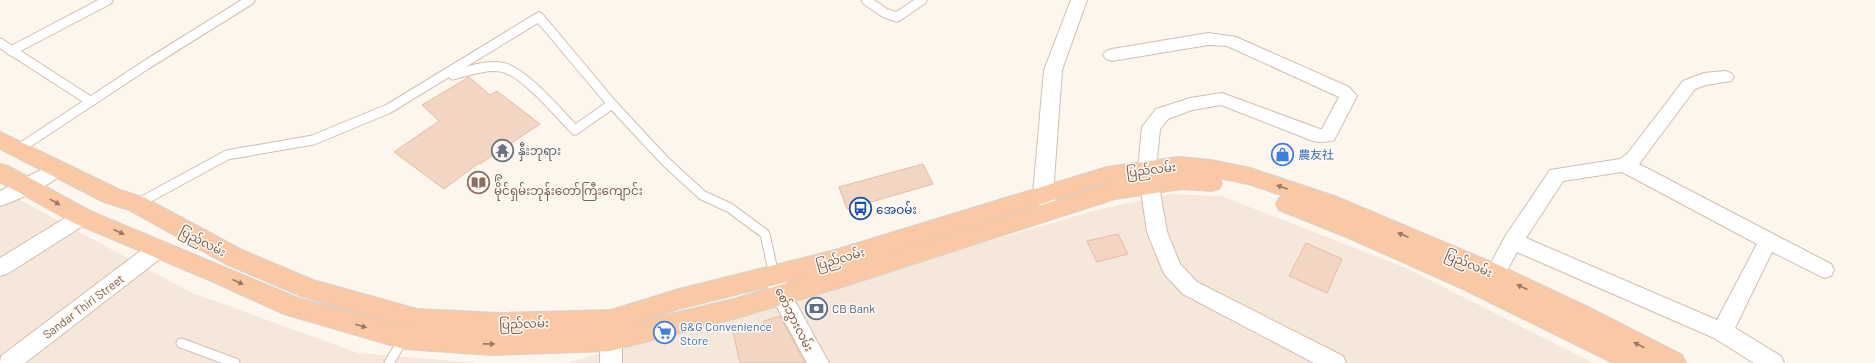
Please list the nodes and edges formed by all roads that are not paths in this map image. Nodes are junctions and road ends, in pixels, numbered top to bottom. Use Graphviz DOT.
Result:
graph roads {
  1 [pos="108,0"];
  2 [pos="250,0"];
  3 [pos="866,0"];
  4 [pos="922,0"];
  5 [pos="1079,0"];
  6 [pos="0,43"];
  7 [pos="11,51"];
  8 [pos="1112,55"];
  9 [pos="1725,77"];
  10 [pos="440,78"];
  11 [pos="90,101"];
  12 [pos="612,104"];
  13 [pos="9,145"];
  14 [pos="1624,165"];
  15 [pos="56,169"];
  16 [pos="0,172"];
  17 [pos="1148,177"];
  18 [pos="27,187"];
  19 [pos="0,199"];
  20 [pos="1047,201"];
  21 [pos="137,204"];
  22 [pos="82,217"];
  23 [pos="1513,241"];
  24 [pos="1768,242"];
  25 [pos="158,249"];
  26 [pos="0,268"];
  27 [pos="1824,270"];
  28 [pos="1495,274"];
  29 [pos="777,285"];
  30 [pos="611,330"];
  31 [pos="1722,332"];
  32 [pos="404,338"];
  33 [pos="180,343"];
  34 [pos="9,363"];
  35 [pos="235,363"];
  36 [pos="389,363"];
  37 [pos="611,363"];
  38 [pos="818,363"];
  39 [pos="1335,363"];
  40 [pos="1637,363"];
  41 [pos="1673,363"];
  42 [pos="1773,363"];
  1 -- 7 [label="lane"];
  2 -- 11 [label="lane"];
  3 -- 4 [label="lane"];
  5 -- 20 [label="street"];
  6 -- 7 [label="lane"];
  7 -- 11 [label="lane"];
  8 -- 17 [label="street"];
  9 -- 14 [label="street"];
  10 -- 12 [label="lane"];
  10 -- 12 [label="lane"];
  10 -- 21 [label="lane"];
  11 -- 13 [label="lane"];
  12 -- 29 [label="lane"];
  13 -- 15 [label="highway, ပြည်လမ်း"];
  14 -- 23 [label="street"];
  14 -- 24 [label="street"];
  15 -- 18 [label="street"];
  15 -- 21 [label="highway, ပြည်လမ်း"];
  16 -- 18 [label="highway, ပြည်လမ်း"];
  17 -- 20 [label="highway, ပြည်လမ်း"];
  28 -- 17 [label="highway, ပြည်လမ်း, one-way"];
  17 -- 39 [label="street"];
  17 -- 40 [label="highway, ပြည်လမ်း"];
  18 -- 19 [label="street"];
  18 -- 22 [label="highway, ပြည်လမ်း, one-way"];
  20 -- 29 [label="highway, ပြည်လမ်း"];
  21 -- 30 [label="highway, ပြည်လမ်း"];
  22 -- 25 [label="highway, ပြည်လမ်း, one-way"];
  22 -- 26 [label="street"];
  23 -- 28 [label="street"];
  23 -- 31 [label="street"];
  24 -- 27 [label="street"];
  24 -- 31 [label="street"];
  25 -- 32 [label="highway, ပြည်လမ်း, one-way"];
  25 -- 34 [label="street, Sandar Thiri Street"];
  41 -- 28 [label="highway, ပြည်လမ်း, one-way"];
  29 -- 30 [label="highway, ပြည်လမ်း"];
  29 -- 38 [label="street, စော်ဘွားလမ်း"];
  32 -- 30 [label="highway, ပြည်လမ်း, one-way"];
  30 -- 37 [label="street"];
  31 -- 42 [label="street"];
  32 -- 36 [label="lane"];
  33 -- 35 [label="lane"];
}
